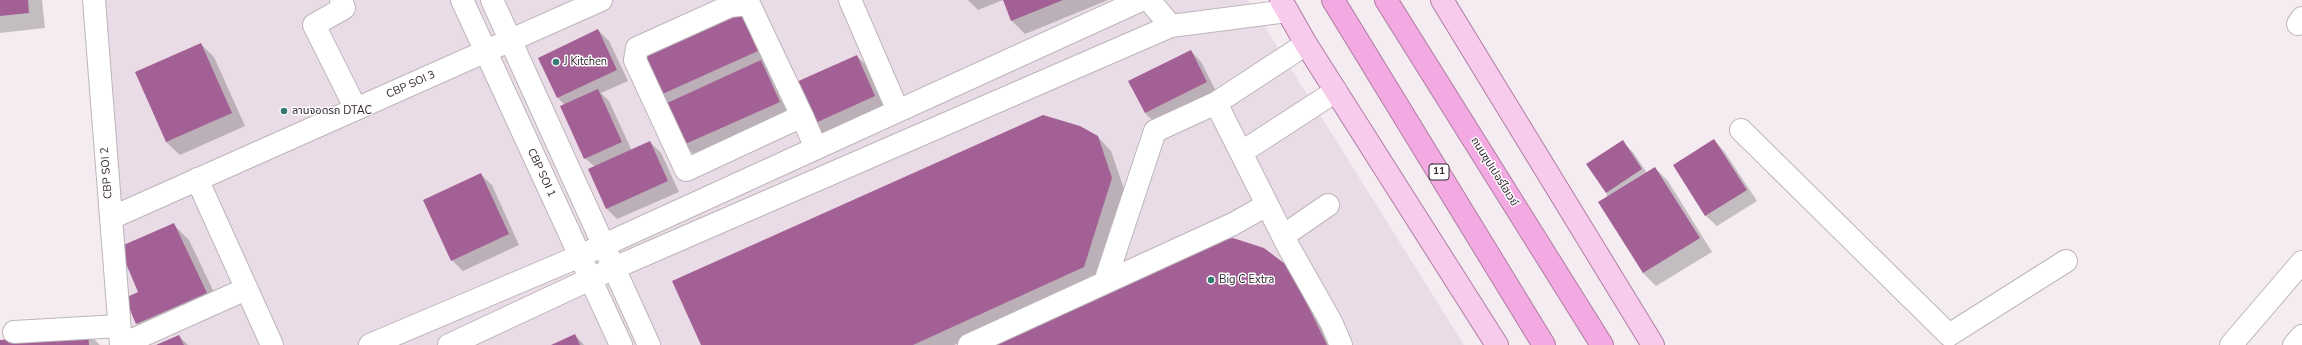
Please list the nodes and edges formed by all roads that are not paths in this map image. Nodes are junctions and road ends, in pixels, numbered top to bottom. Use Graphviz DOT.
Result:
graph roads {
  1 [pos="94,0"];
  2 [pos="341,0"];
  3 [pos="462,0"];
  4 [pos="492,0"];
  5 [pos="601,0"];
  6 [pos="850,0"];
  7 [pos="1141,0"];
  8 [pos="1149,0"];
  9 [pos="1333,0"];
  10 [pos="1386,0"];
  11 [pos="1442,0"];
  12 [pos="1284,6"];
  13 [pos="1171,26"];
  14 [pos="511,41"];
  15 [pos="1306,44"];
  16 [pos="486,52"];
  17 [pos="1336,91"];
  18 [pos="1216,103"];
  19 [pos="356,110"];
  20 [pos="898,111"];
  21 [pos="802,116"];
  22 [pos="1741,130"];
  23 [pos="816,148"];
  24 [pos="1242,152"];
  25 [pos="197,179"];
  26 [pos="1267,204"];
  27 [pos="1328,205"];
  28 [pos="111,218"];
  29 [pos="1283,236"];
  30 [pos="604,245"];
  31 [pos="580,256"];
  32 [pos="2066,261"];
  33 [pos="2302,262"];
  34 [pos="614,268"];
  35 [pos="591,280"];
  36 [pos="1105,282"];
  37 [pos="246,288"];
  38 [pos="14,332"];
  39 [pos="2302,336"];
  40 [pos="120,339"];
  41 [pos="478,339"];
  42 [pos="1602,342"];
  43 [pos="1947,342"];
  44 [pos="272,345"];
  45 [pos="370,345"];
  46 [pos="449,345"];
  47 [pos="621,345"];
  48 [pos="650,345"];
  49 [pos="969,345"];
  50 [pos="1341,345"];
  51 [pos="1497,345"];
  52 [pos="1544,345"];
  53 [pos="1653,345"];
  54 [pos="2231,345"];
  55 [pos="2294,345"];
  1 -- 28 [label="street, CBP SOI 2"];
  2 -- 19 [label="street"];
  3 -- 16 [label="street, CBP SOI 1"];
  4 -- 14 [label="street"];
  5 -- 14 [label="street, CBP SOI 3"];
  6 -- 20 [label="street"];
  7 -- 20 [label="street"];
  8 -- 13 [label="street"];
  9 -- 52 [label="highway, 11"];
  10 -- 42 [label="highway, ถนนซุปเปอร์ไฮเวย์"];
  11 -- 53 [label="main road"];
  12 -- 13 [label="street"];
  12 -- 15 [label="main road"];
  13 -- 34 [label="street"];
  14 -- 16 [label="street, CBP SOI 3"];
  14 -- 30 [label="street"];
  15 -- 17 [label="main road"];
  15 -- 18 [label="street"];
  16 -- 19 [label="street, CBP SOI 3"];
  16 -- 31 [label="street, CBP SOI 1"];
  17 -- 24 [label="street"];
  17 -- 51 [label="main road"];
  18 -- 24 [label="street"];
  18 -- 36 [label="street"];
  19 -- 25 [label="street, CBP SOI 3"];
  20 -- 23 [label="street"];
  21 -- 21 [label="street"];
  21 -- 23 [label="street"];
  22 -- 43 [label="street"];
  23 -- 30 [label="street"];
  24 -- 26 [label="street"];
  25 -- 28 [label="street, CBP SOI 3"];
  25 -- 37 [label="street"];
  26 -- 29 [label="street"];
  26 -- 36 [label="street"];
  27 -- 29 [label="street"];
  28 -- 40 [label="street, CBP SOI 2"];
  29 -- 50 [label="street"];
  30 -- 31 [label="street"];
  30 -- 34 [label="street"];
  31 -- 35 [label="street, CBP SOI 1"];
  31 -- 45 [label="street"];
  32 -- 43 [label="street"];
  33 -- 54 [label="street"];
  34 -- 35 [label="street"];
  34 -- 48 [label="street"];
  35 -- 41 [label="street"];
  35 -- 47 [label="street, CBP SOI 1"];
  36 -- 49 [label="street"];
  37 -- 40 [label="street"];
  37 -- 44 [label="street"];
  38 -- 40 [label="street"];
  39 -- 55 [label="street"];
  41 -- 46 [label="street"];
}
